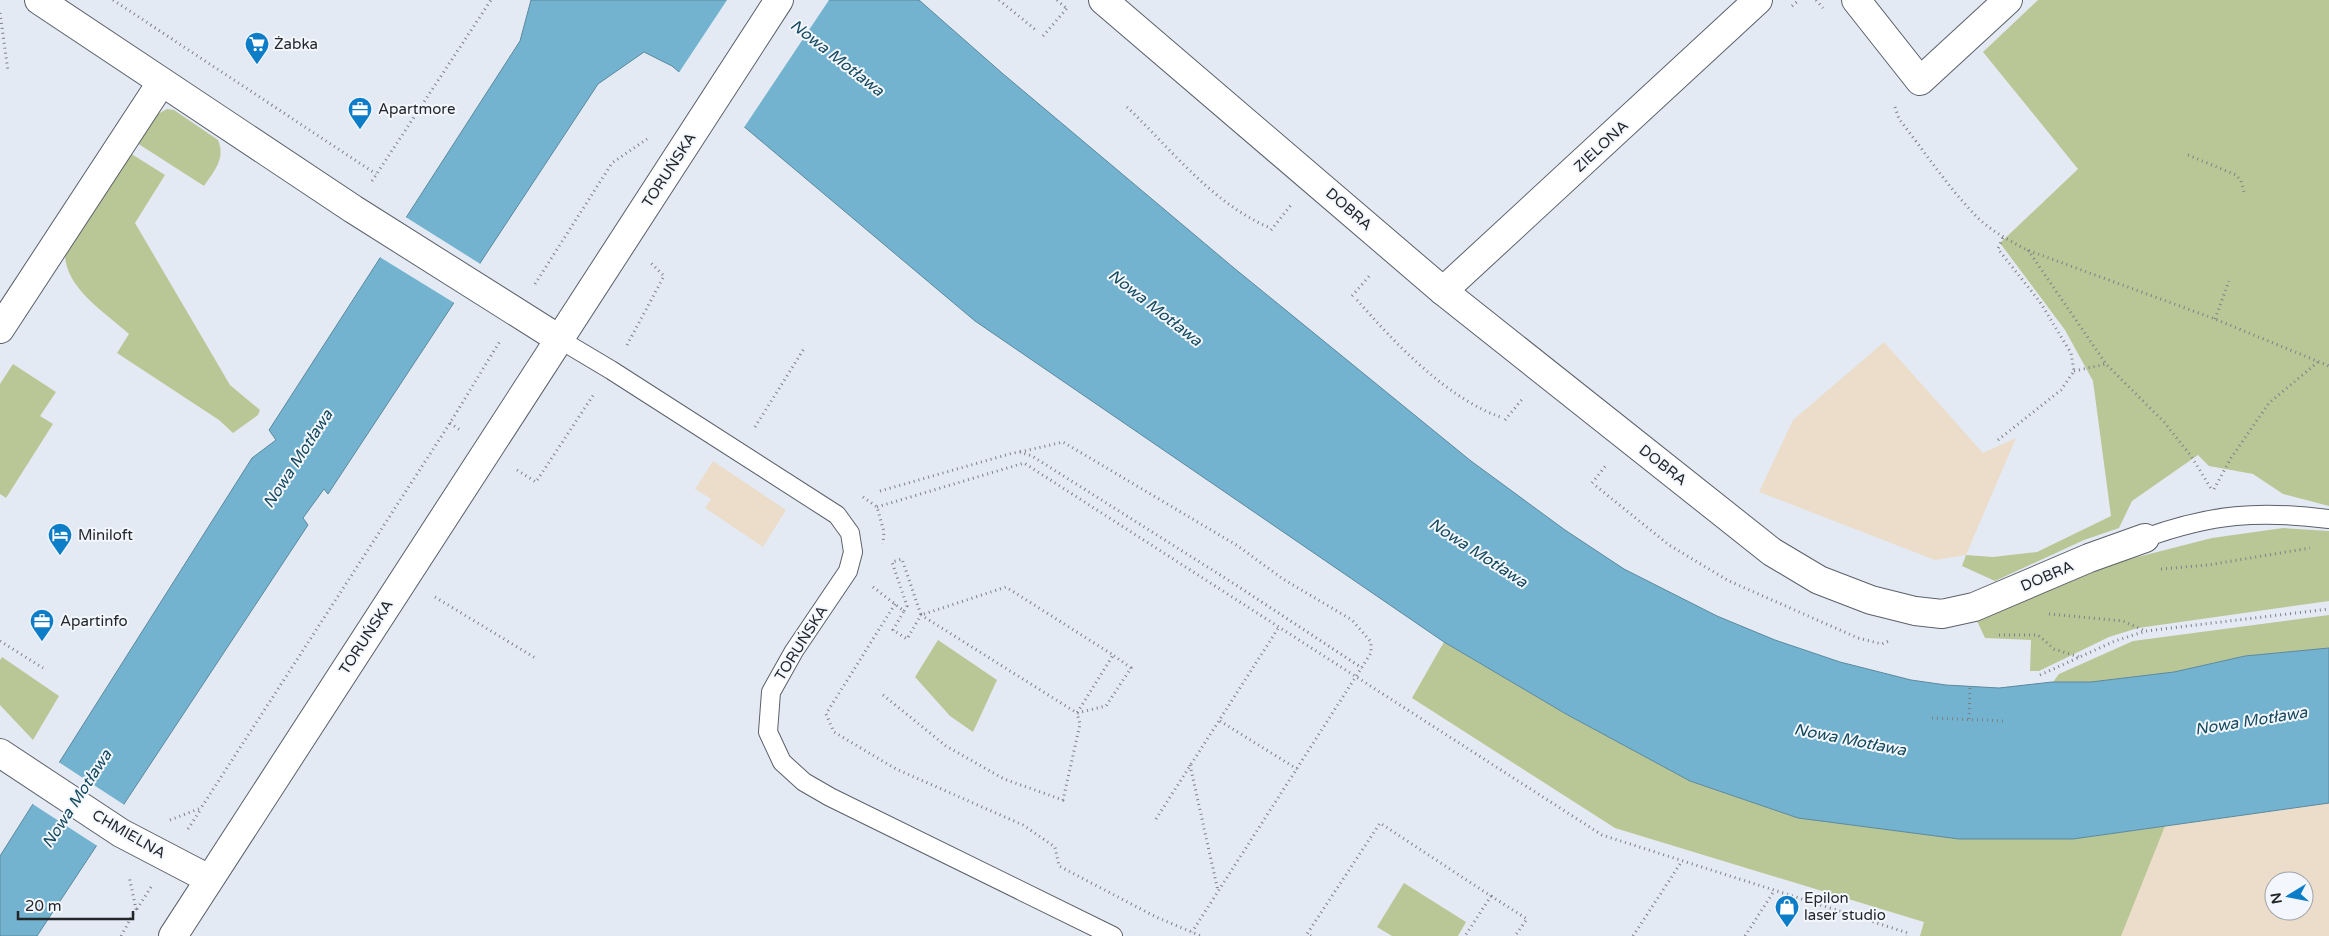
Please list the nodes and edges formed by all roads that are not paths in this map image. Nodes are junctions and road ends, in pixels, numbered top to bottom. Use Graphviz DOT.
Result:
graph roads {
  1 [pos="39,0"];
  2 [pos="778,0"];
  3 [pos="1103,0"];
  4 [pos="1758,0"];
  5 [pos="1856,0"];
  6 [pos="2008,0"];
  7 [pos="161,83"];
  8 [pos="1443,291"];
  9 [pos="0,330"];
  10 [pos="559,339"];
  11 [pos="2329,519"];
  12 [pos="2145,538"];
  13 [pos="10,760"];
  14 [pos="209,878"];
  15 [pos="173,936"];
  16 [pos="1114,936"];
  1 -- 7 [label="street"];
  2 -- 10 [label="street, TORUŃSKA"];
  3 -- 8 [label="street, DOBRA"];
  4 -- 8 [label="street, ZIELONA"];
  5 -- 6 [label="street"];
  7 -- 9 [label="street"];
  7 -- 10 [label="street"];
  8 -- 12 [label="street, DOBRA"];
  10 -- 14 [label="street, TORUŃSKA"];
  10 -- 16 [label="lane, TORUŃSKA"];
  11 -- 12 [label="lane, DOBRA"];
  13 -- 14 [label="street, CHMIELNA"];
  14 -- 15 [label="street, TORUŃSKA"];
}
